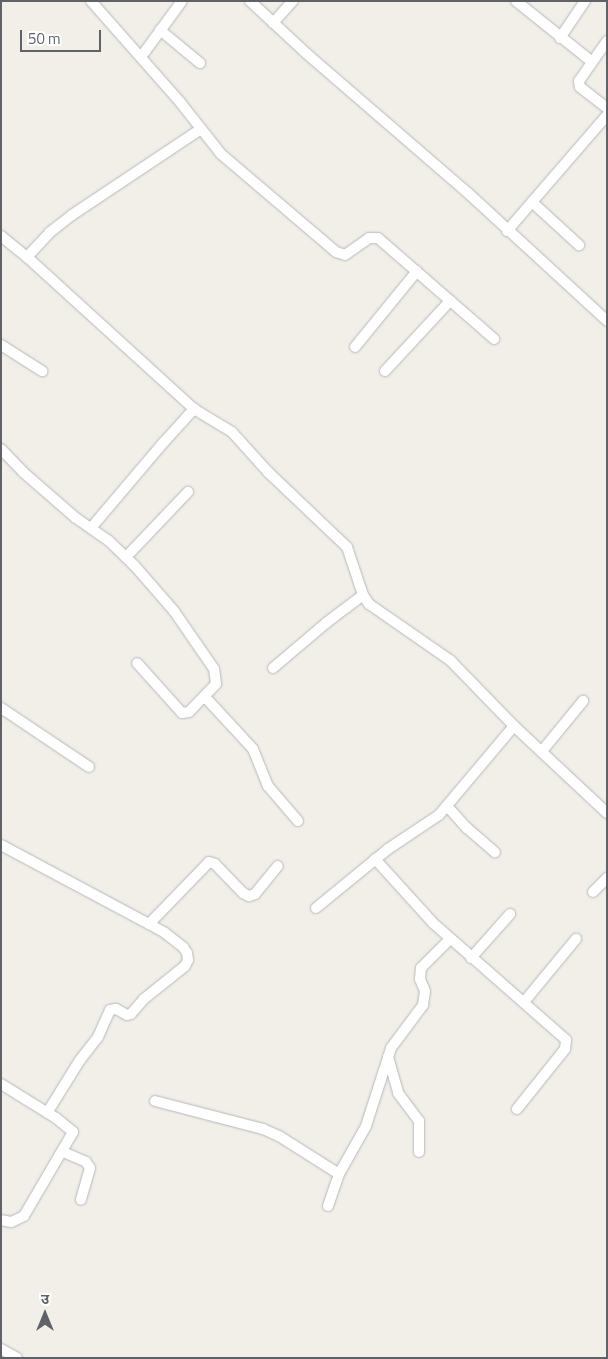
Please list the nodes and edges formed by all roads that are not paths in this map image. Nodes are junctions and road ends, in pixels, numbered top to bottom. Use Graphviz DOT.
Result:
graph roads {
  1 [pos="91,1"];
  2 [pos="182,1"];
  3 [pos="250,1"];
  4 [pos="293,1"];
  5 [pos="584,1"];
  6 [pos="518,2"];
  7 [pos="273,23"];
  8 [pos="160,30"];
  9 [pos="560,38"];
  10 [pos="607,41"];
  11 [pos="141,57"];
  12 [pos="591,61"];
  13 [pos="200,63"];
  14 [pos="607,108"];
  15 [pos="607,115"];
  16 [pos="201,129"];
  17 [pos="532,202"];
  18 [pos="507,231"];
  19 [pos="1,236"];
  20 [pos="578,245"];
  21 [pos="27,257"];
  22 [pos="418,271"];
  23 [pos="450,301"];
  24 [pos="607,321"];
  25 [pos="494,339"];
  26 [pos="1,344"];
  27 [pos="355,347"];
  28 [pos="42,371"];
  29 [pos="385,371"];
  30 [pos="194,409"];
  31 [pos="1,449"];
  32 [pos="188,492"];
  33 [pos="91,528"];
  34 [pos="126,557"];
  35 [pos="363,596"];
  36 [pos="137,663"];
  37 [pos="274,668"];
  38 [pos="205,697"];
  39 [pos="583,701"];
  40 [pos="1,708"];
  41 [pos="514,726"];
  42 [pos="542,751"];
  43 [pos="89,767"];
  44 [pos="447,806"];
  45 [pos="607,813"];
  46 [pos="298,821"];
  47 [pos="1,845"];
  48 [pos="495,852"];
  49 [pos="375,859"];
  50 [pos="278,866"];
  51 [pos="607,878"];
  52 [pos="593,892"];
  53 [pos="316,908"];
  54 [pos="510,914"];
  55 [pos="149,924"];
  56 [pos="450,939"];
  57 [pos="576,939"];
  58 [pos="471,958"];
  59 [pos="524,1002"];
  60 [pos="388,1056"];
  61 [pos="1,1084"];
  62 [pos="155,1101"];
  63 [pos="517,1109"];
  64 [pos="47,1113"];
  65 [pos="63,1152"];
  66 [pos="419,1152"];
  67 [pos="339,1174"];
  68 [pos="81,1200"];
  69 [pos="328,1206"];
  70 [pos="1,1220"];
  71 [pos="1,1348"];
  72 [pos="17,1358"];
  1 -- 11 [label="street"];
  2 -- 8 [label="street"];
  3 -- 7 [label="street"];
  4 -- 7 [label="street"];
  5 -- 9 [label="street"];
  6 -- 9 [label="street"];
  7 -- 18 [label="street"];
  8 -- 11 [label="street"];
  8 -- 13 [label="street"];
  9 -- 12 [label="street"];
  10 -- 12 [label="street"];
  11 -- 16 [label="street"];
  12 -- 14 [label="street"];
  15 -- 17 [label="street"];
  16 -- 21 [label="street"];
  16 -- 22 [label="street"];
  17 -- 18 [label="street"];
  17 -- 20 [label="street"];
  18 -- 24 [label="street"];
  19 -- 21 [label="street"];
  21 -- 30 [label="street"];
  22 -- 23 [label="street"];
  22 -- 27 [label="street"];
  23 -- 25 [label="street"];
  23 -- 29 [label="street"];
  26 -- 28 [label="street"];
  30 -- 33 [label="street"];
  30 -- 35 [label="street"];
  31 -- 33 [label="street"];
  32 -- 34 [label="street"];
  33 -- 34 [label="street"];
  34 -- 38 [label="street"];
  35 -- 37 [label="street"];
  35 -- 41 [label="street"];
  36 -- 38 [label="street"];
  38 -- 46 [label="street"];
  39 -- 42 [label="street"];
  40 -- 43 [label="street"];
  41 -- 42 [label="street"];
  41 -- 44 [label="street"];
  42 -- 45 [label="street"];
  44 -- 48 [label="street"];
  44 -- 49 [label="street"];
  47 -- 55 [label="street"];
  49 -- 53 [label="street"];
  49 -- 56 [label="street"];
  50 -- 55 [label="street"];
  51 -- 52 [label="street"];
  54 -- 58 [label="street"];
  55 -- 64 [label="street"];
  56 -- 58 [label="street"];
  56 -- 60 [label="street"];
  57 -- 59 [label="street"];
  58 -- 59 [label="street"];
  59 -- 63 [label="street"];
  60 -- 66 [label="street"];
  60 -- 67 [label="street"];
  61 -- 64 [label="street"];
  62 -- 67 [label="street"];
  64 -- 65 [label="street"];
  65 -- 68 [label="street"];
  65 -- 70 [label="street"];
  67 -- 69 [label="street"];
  71 -- 72 [label="street"];
}
